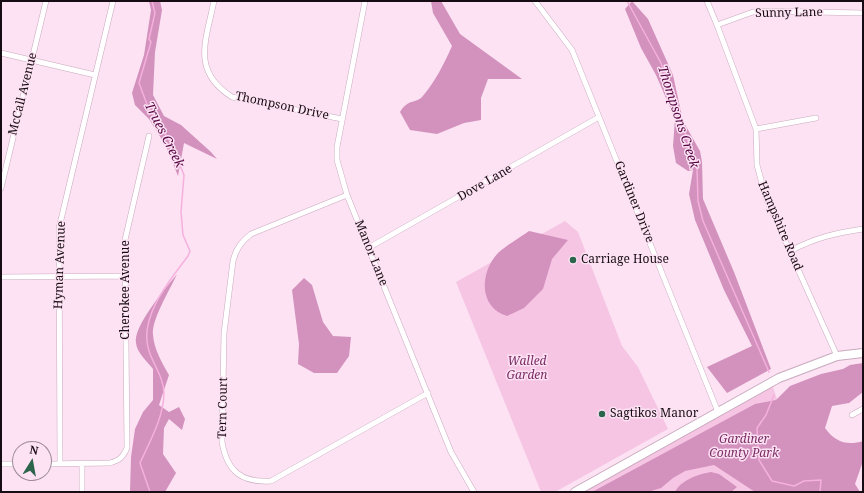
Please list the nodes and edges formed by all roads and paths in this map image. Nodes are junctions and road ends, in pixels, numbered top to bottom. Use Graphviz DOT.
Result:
graph roads {
  1 [pos="46,1"];
  2 [pos="113,1"];
  3 [pos="214,1"];
  4 [pos="365,1"];
  5 [pos="534,1"];
  6 [pos="707,1"];
  7 [pos="863,13"];
  8 [pos="717,24"];
  9 [pos="1,53"];
  10 [pos="32,60"];
  11 [pos="95,75"];
  12 [pos="599,117"];
  13 [pos="816,118"];
  14 [pos="342,119"];
  15 [pos="756,129"];
  16 [pos="149,136"];
  17 [pos="1,188"];
  18 [pos="347,195"];
  19 [pos="863,229"];
  20 [pos="370,247"];
  21 [pos="790,251"];
  22 [pos="126,276"];
  23 [pos="1,277"];
  24 [pos="58,277"];
  25 [pos="863,353"];
  26 [pos="837,356"];
  27 [pos="428,393"];
  28 [pos="863,409"];
  29 [pos="718,412"];
  30 [pos="852,415"];
  31 [pos="60,463"];
  32 [pos="82,463"];
  33 [pos="1,464"];
  34 [pos="12,464"];
  35 [pos="52,464"];
  36 [pos="82,492"];
  37 [pos="474,492"];
  38 [pos="575,492"];
  1 -- 10 [label="street, McCall Avenue"];
  2 -- 11 [label="street, Hyman Avenue"];
  3 -- 14 [label="street, Thompson Drive"];
  4 -- 14 [label="street, Manor Lane"];
  5 -- 12 [label="street, Gardiner Drive"];
  6 -- 8 [label="street, Hampshire Road"];
  7 -- 8 [label="street, Sunny Lane"];
  8 -- 15 [label="street, Hampshire Road"];
  9 -- 10 [label="street"];
  10 -- 11 [label="street"];
  10 -- 17 [label="street, McCall Avenue"];
  11 -- 24 [label="street, Hyman Avenue"];
  12 -- 20 [label="street, Dove Lane"];
  12 -- 29 [label="street, Gardiner Drive"];
  13 -- 15 [label="street"];
  14 -- 18 [label="street, Manor Lane"];
  15 -- 21 [label="street, Hampshire Road"];
  16 -- 22 [label="street, Cherokee Avenue"];
  18 -- 20 [label="street, Manor Lane"];
  18 -- 27 [label="street, Tern Court"];
  19 -- 21 [label="street"];
  20 -- 27 [label="street, Manor Lane"];
  21 -- 26 [label="street, Hampshire Road"];
  22 -- 24 [label="street"];
  22 -- 32 [label="street, Cherokee Avenue"];
  23 -- 24 [label="street"];
  24 -- 31 [label="street, Hyman Avenue"];
  25 -- 26 [label="main road"];
  26 -- 29 [label="main road"];
  27 -- 37 [label="street, Manor Lane"];
  28 -- 30 [label="street"];
  29 -- 38 [label="main road"];
  31 -- 32 [label="street"];
  31 -- 35 [label="street"];
  32 -- 36 [label="street"];
  33 -- 34 [label="street"];
}
